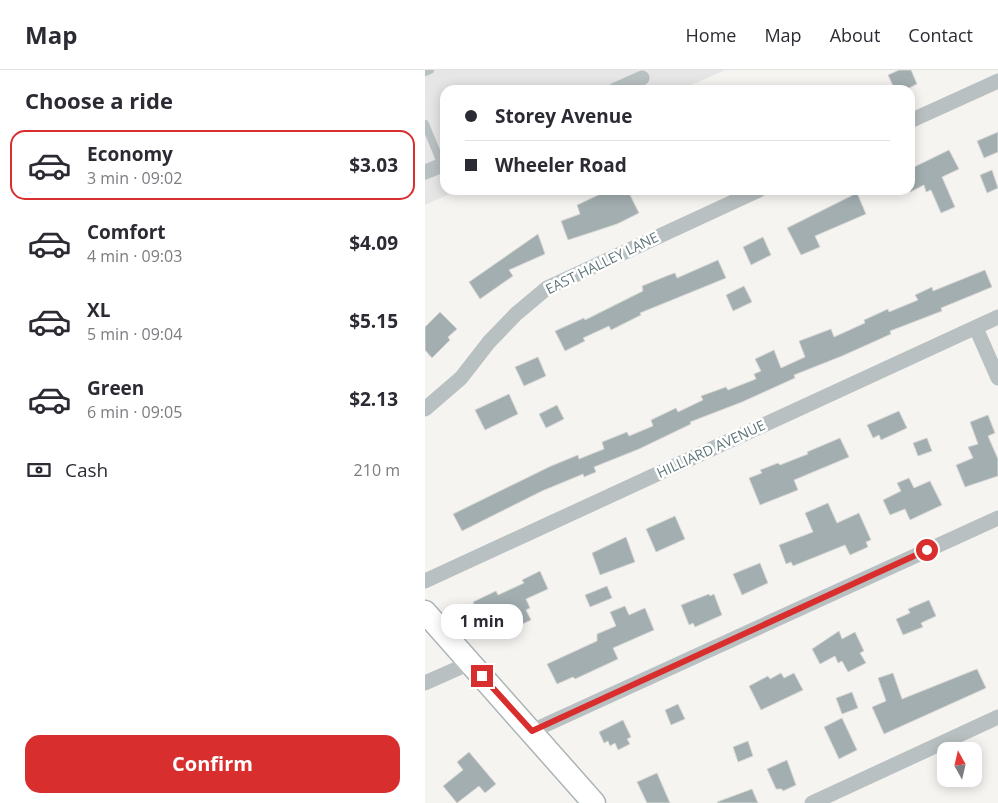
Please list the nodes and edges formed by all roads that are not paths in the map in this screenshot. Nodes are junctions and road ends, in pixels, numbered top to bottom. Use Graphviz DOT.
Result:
graph roads {
  1 [pos="430,70"];
  2 [pos="425,72"];
  3 [pos="640,74"];
  4 [pos="998,81"];
  5 [pos="623,85"];
  6 [pos="915,119"];
  7 [pos="425,124"];
  8 [pos="440,156"];
  9 [pos="440,166"];
  10 [pos="425,172"];
  11 [pos="748,195"];
  12 [pos="998,317"];
  13 [pos="976,328"];
  14 [pos="998,378"];
  15 [pos="425,409"];
  16 [pos="998,518"];
  17 [pos="425,581"];
  18 [pos="425,612"];
  19 [pos="470,663"];
  20 [pos="425,683"];
  21 [pos="998,717"];
  22 [pos="532,731"];
  23 [pos="594,803"];
  24 [pos="812,803"];
  1 -- 2 [label="lane"];
  3 -- 5 [label="street"];
  4 -- 6 [label="street"];
  7 -- 8 [label="lane"];
  9 -- 10 [label="street"];
  11 -- 15 [label="street, EAST HALLEY LANE"];
  12 -- 13 [label="street, HILLIARD AVENUE"];
  13 -- 14 [label="street"];
  13 -- 17 [label="street, HILLIARD AVENUE"];
  16 -- 22 [label="street"];
  18 -- 19 [label="main road"];
  19 -- 20 [label="street"];
  19 -- 22 [label="main road"];
  21 -- 24 [label="street"];
  22 -- 23 [label="main road"];
}
